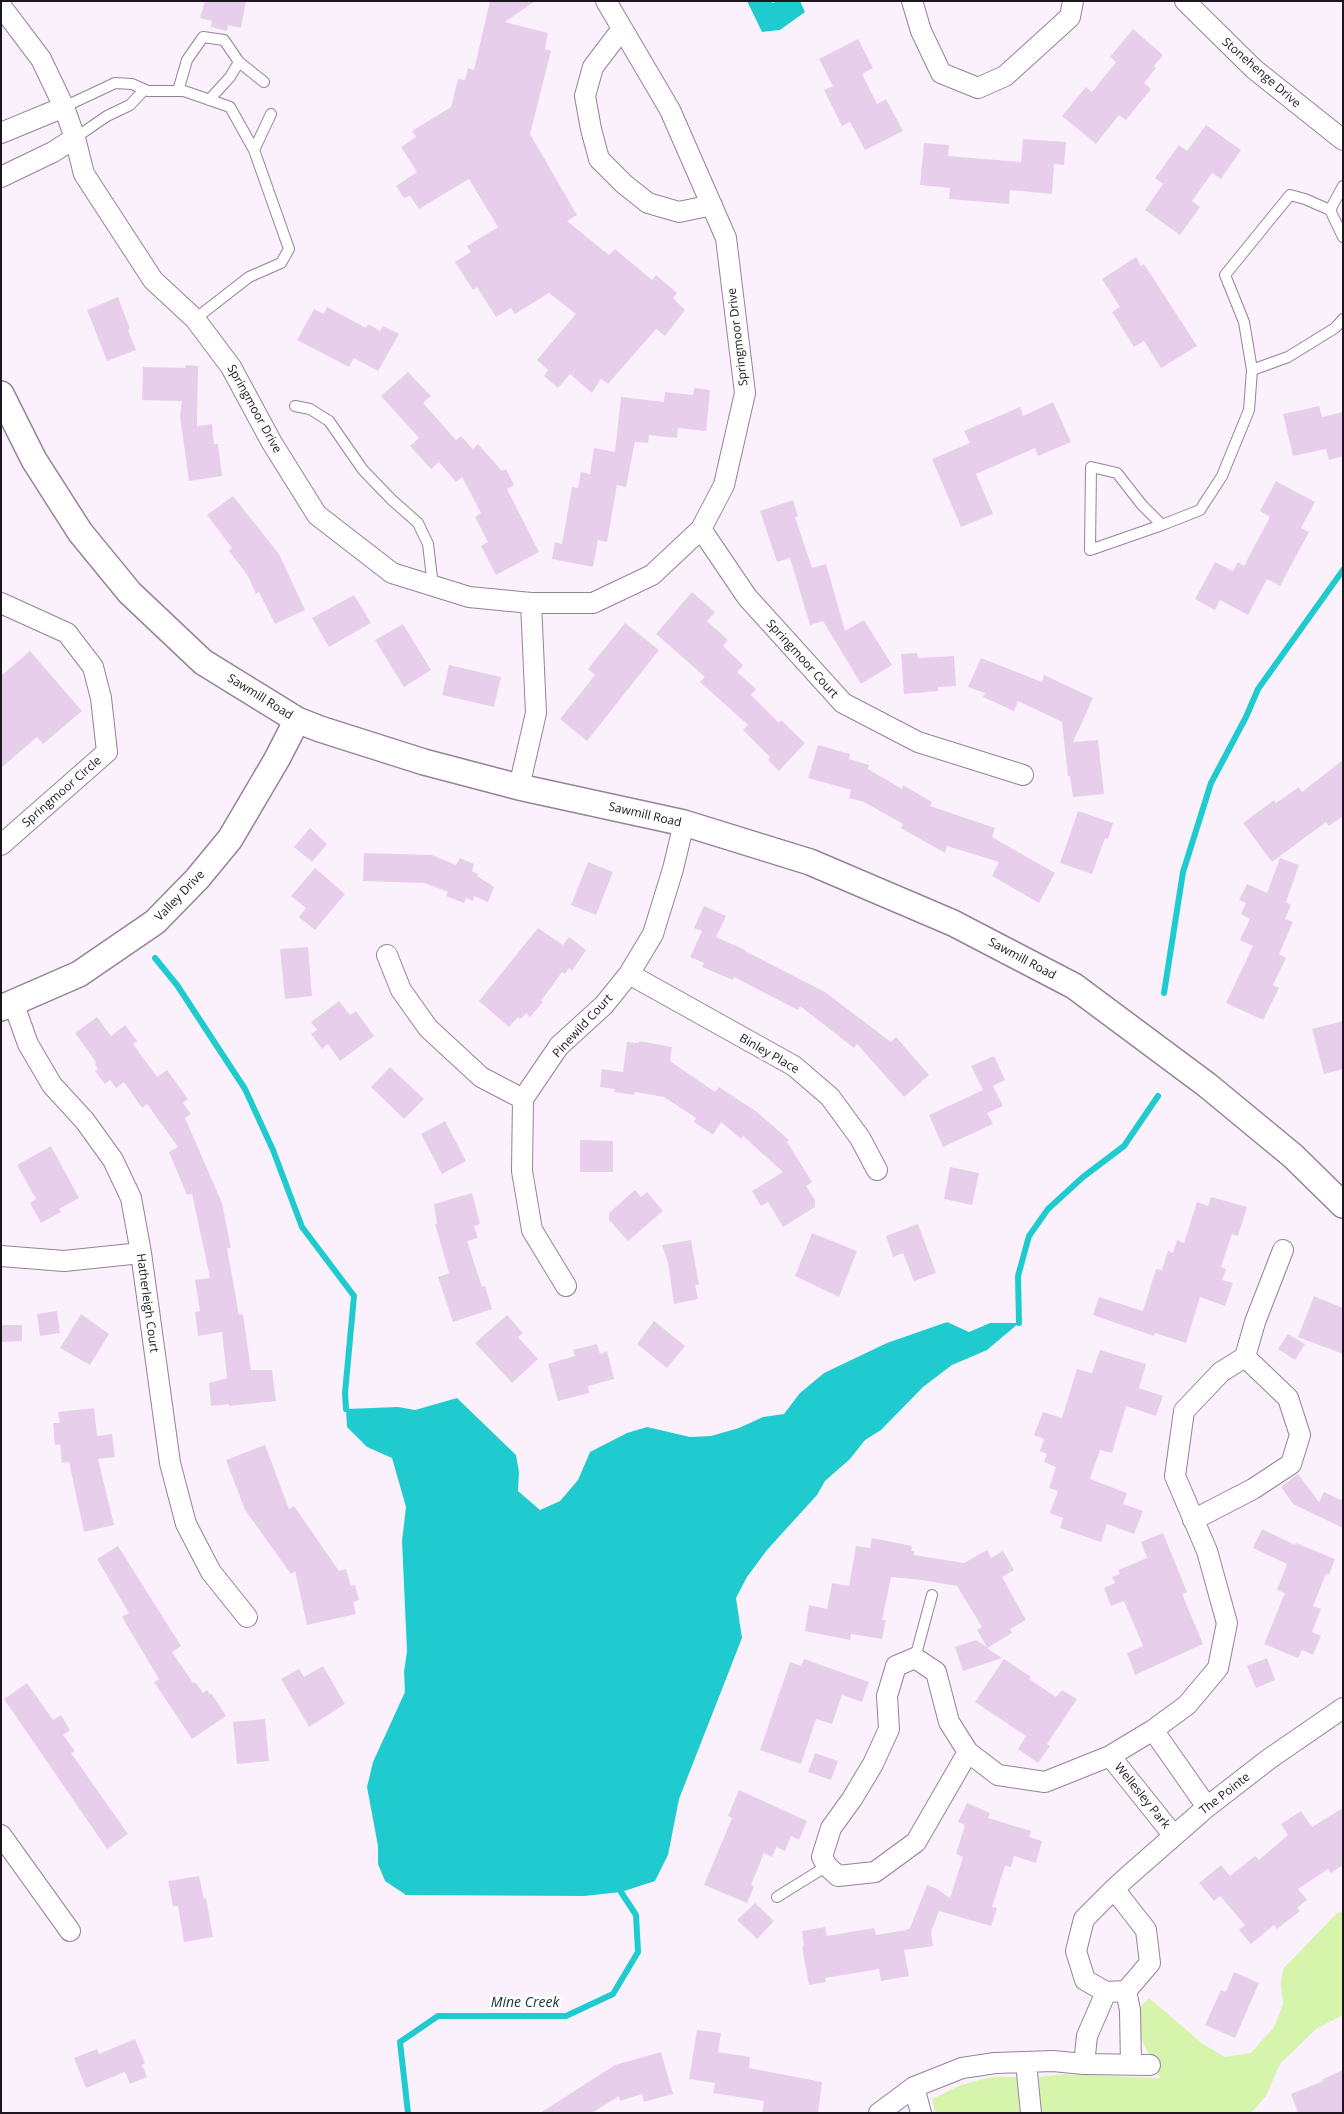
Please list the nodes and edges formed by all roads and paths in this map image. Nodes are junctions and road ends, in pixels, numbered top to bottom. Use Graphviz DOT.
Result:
graph roads {
  1 [pos="606,1"];
  2 [pos="912,1"];
  3 [pos="1073,1"];
  4 [pos="1185,1"];
  5 [pos="1,6"];
  6 [pos="622,29"];
  7 [pos="239,62"];
  8 [pos="264,82"];
  9 [pos="144,90"];
  10 [pos="178,91"];
  11 [pos="209,100"];
  12 [pos="64,107"];
  13 [pos="271,114"];
  14 [pos="1,132"];
  15 [pos="75,138"];
  16 [pos="1343,140"];
  17 [pos="254,150"];
  18 [pos="1,177"];
  19 [pos="1343,186"];
  20 [pos="712,205"];
  21 [pos="1330,210"];
  22 [pos="1343,237"];
  23 [pos="195,319"];
  24 [pos="1343,320"];
  25 [pos="1252,370"];
  26 [pos="1,394"];
  27 [pos="295,406"];
  28 [pos="1162,525"];
  29 [pos="701,529"];
  30 [pos="433,586"];
  31 [pos="1,603"];
  32 [pos="531,603"];
  33 [pos="297,720"];
  34 [pos="1023,775"];
  35 [pos="519,786"];
  36 [pos="684,823"];
  37 [pos="1,845"];
  38 [pos="387,955"];
  39 [pos="629,974"];
  40 [pos="7,1005"];
  41 [pos="523,1099"];
  42 [pos="877,1170"];
  43 [pos="1343,1205"];
  44 [pos="1283,1250"];
  45 [pos="141,1253"];
  46 [pos="1,1256"];
  47 [pos="566,1286"];
  48 [pos="1244,1357"];
  49 [pos="1194,1520"];
  50 [pos="932,1595"];
  51 [pos="247,1617"];
  52 [pos="915,1658"];
  53 [pos="1343,1708"];
  54 [pos="1152,1730"];
  55 [pos="968,1752"];
  56 [pos="1110,1756"];
  57 [pos="1207,1807"];
  58 [pos="1,1835"];
  59 [pos="1174,1836"];
  60 [pos="827,1866"];
  61 [pos="1114,1889"];
  62 [pos="777,1897"];
  63 [pos="70,1931"];
  64 [pos="1126,1991"];
  65 [pos="1106,1992"];
  66 [pos="1026,2063"];
  67 [pos="1084,2064"];
  68 [pos="1130,2064"];
  69 [pos="1150,2065"];
  70 [pos="914,2087"];
  71 [pos="879,2113"];
  72 [pos="922,2113"];
  73 [pos="1030,2113"];
  1 -- 6 [label="street, Springmoor Drive"];
  2 -- 3 [label="street"];
  4 -- 16 [label="street, Stonehenge Drive"];
  5 -- 12 [label="street, Springmoor Drive"];
  6 -- 20 [label="street, Springmoor Drive"];
  6 -- 20 [label="street"];
  7 -- 8 [label="lane"];
  7 -- 10 [label="lane"];
  7 -- 11 [label="lane"];
  9 -- 10 [label="lane"];
  9 -- 12 [label="lane"];
  9 -- 15 [label="lane"];
  10 -- 11 [label="lane"];
  11 -- 17 [label="lane"];
  12 -- 14 [label="street"];
  12 -- 15 [label="street, Springmoor Drive"];
  13 -- 17 [label="lane"];
  15 -- 18 [label="street"];
  15 -- 23 [label="street, Springmoor Drive"];
  17 -- 23 [label="lane"];
  19 -- 21 [label="lane"];
  20 -- 29 [label="street, Springmoor Drive"];
  21 -- 22 [label="lane"];
  21 -- 25 [label="lane"];
  23 -- 30 [label="street, Springmoor Drive"];
  24 -- 25 [label="lane"];
  25 -- 28 [label="lane"];
  26 -- 33 [label="street, Sawmill Road"];
  27 -- 30 [label="lane"];
  28 -- 28 [label="lane"];
  29 -- 32 [label="street, Springmoor Drive"];
  29 -- 34 [label="street, Springmoor Court"];
  30 -- 32 [label="street, Springmoor Drive"];
  31 -- 37 [label="street, Springmoor Circle"];
  32 -- 35 [label="street"];
  33 -- 35 [label="street, Sawmill Road"];
  33 -- 40 [label="street, Valley Drive"];
  35 -- 36 [label="street, Sawmill Road"];
  36 -- 39 [label="street, Pinewild Court"];
  36 -- 43 [label="street, Sawmill Road"];
  38 -- 41 [label="street"];
  39 -- 41 [label="street, Pinewild Court"];
  39 -- 42 [label="street, Binley Place"];
  40 -- 45 [label="street, Hatherleigh Court"];
  41 -- 47 [label="street"];
  44 -- 48 [label="street"];
  45 -- 46 [label="street"];
  45 -- 51 [label="street, Hatherleigh Court"];
  48 -- 49 [label="street"];
  48 -- 49 [label="street"];
  49 -- 54 [label="street"];
  50 -- 52 [label="lane"];
  52 -- 55 [label="street"];
  52 -- 60 [label="street"];
  53 -- 57 [label="street, The Pointe"];
  54 -- 56 [label="street"];
  54 -- 57 [label="street"];
  55 -- 56 [label="street"];
  55 -- 60 [label="street"];
  56 -- 59 [label="street, Wellesley Park"];
  57 -- 59 [label="street, The Pointe"];
  58 -- 63 [label="street"];
  59 -- 61 [label="street, The Pointe"];
  60 -- 62 [label="lane"];
  61 -- 64 [label="street"];
  61 -- 65 [label="street, The Pointe"];
  64 -- 65 [label="street"];
  64 -- 68 [label="street"];
  65 -- 67 [label="street"];
  66 -- 67 [label="street"];
  66 -- 70 [label="street"];
  66 -- 73 [label="street"];
  67 -- 68 [label="street"];
  68 -- 69 [label="street"];
  70 -- 71 [label="street"];
  70 -- 72 [label="street"];
}
